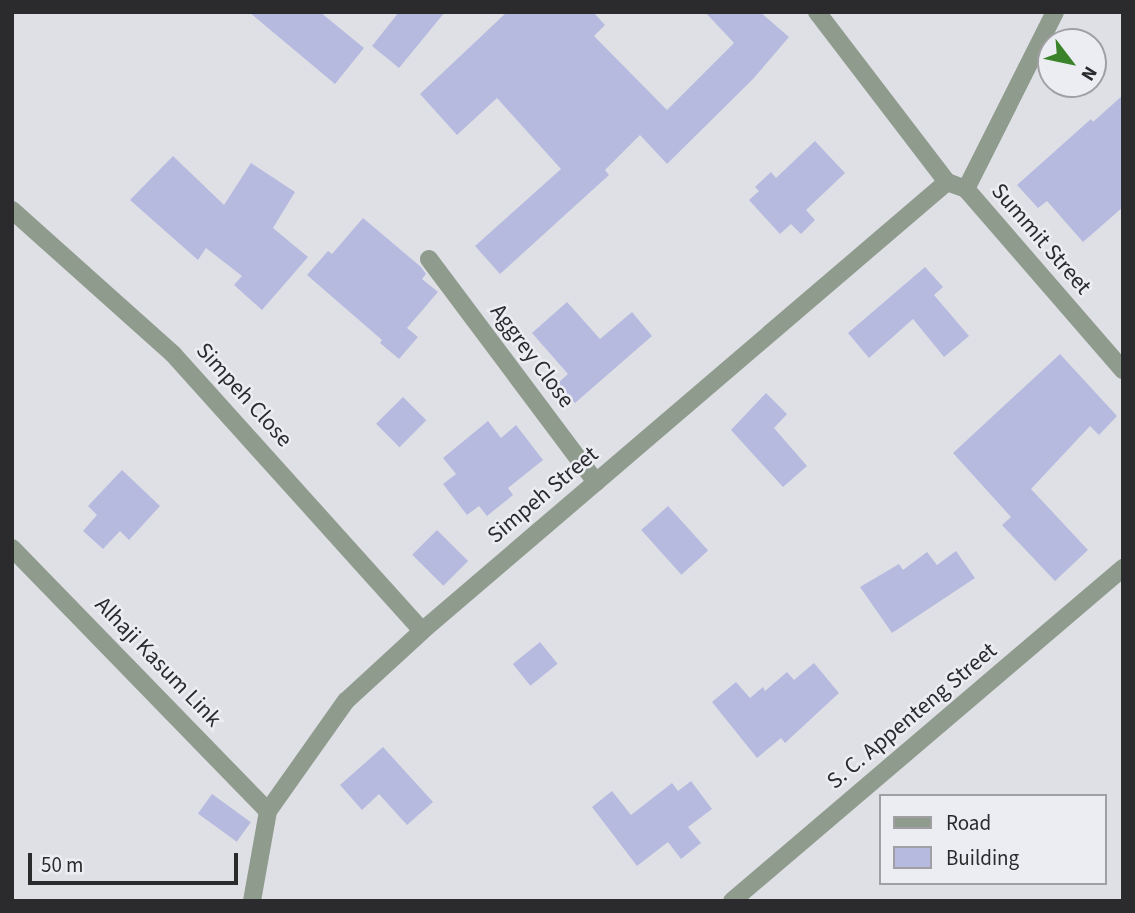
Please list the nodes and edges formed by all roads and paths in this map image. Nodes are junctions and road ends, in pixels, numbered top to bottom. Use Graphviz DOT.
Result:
graph roads {
  1 [pos="817,12"];
  2 [pos="1055,12"];
  3 [pos="947,182"];
  4 [pos="966,189"];
  5 [pos="12,210"];
  6 [pos="429,260"];
  7 [pos="1123,370"];
  8 [pos="596,482"];
  9 [pos="12,548"];
  10 [pos="1123,568"];
  11 [pos="422,631"];
  12 [pos="268,811"];
  13 [pos="252,901"];
  14 [pos="732,901"];
  1 -- 3 [label="street"];
  2 -- 4 [label="street"];
  3 -- 4 [label="street, Summit Street"];
  3 -- 8 [label="street, Simpeh Street"];
  4 -- 7 [label="street, Summit Street"];
  5 -- 11 [label="street, Simpeh Close"];
  6 -- 8 [label="street, Aggrey Close"];
  8 -- 11 [label="street, Simpeh Street"];
  9 -- 12 [label="street, Alhaji Kasum Link"];
  10 -- 14 [label="street, S. C. Appenteng Street"];
  11 -- 12 [label="street, Simpeh Street"];
  12 -- 13 [label="street, Simpeh Street"];
}
